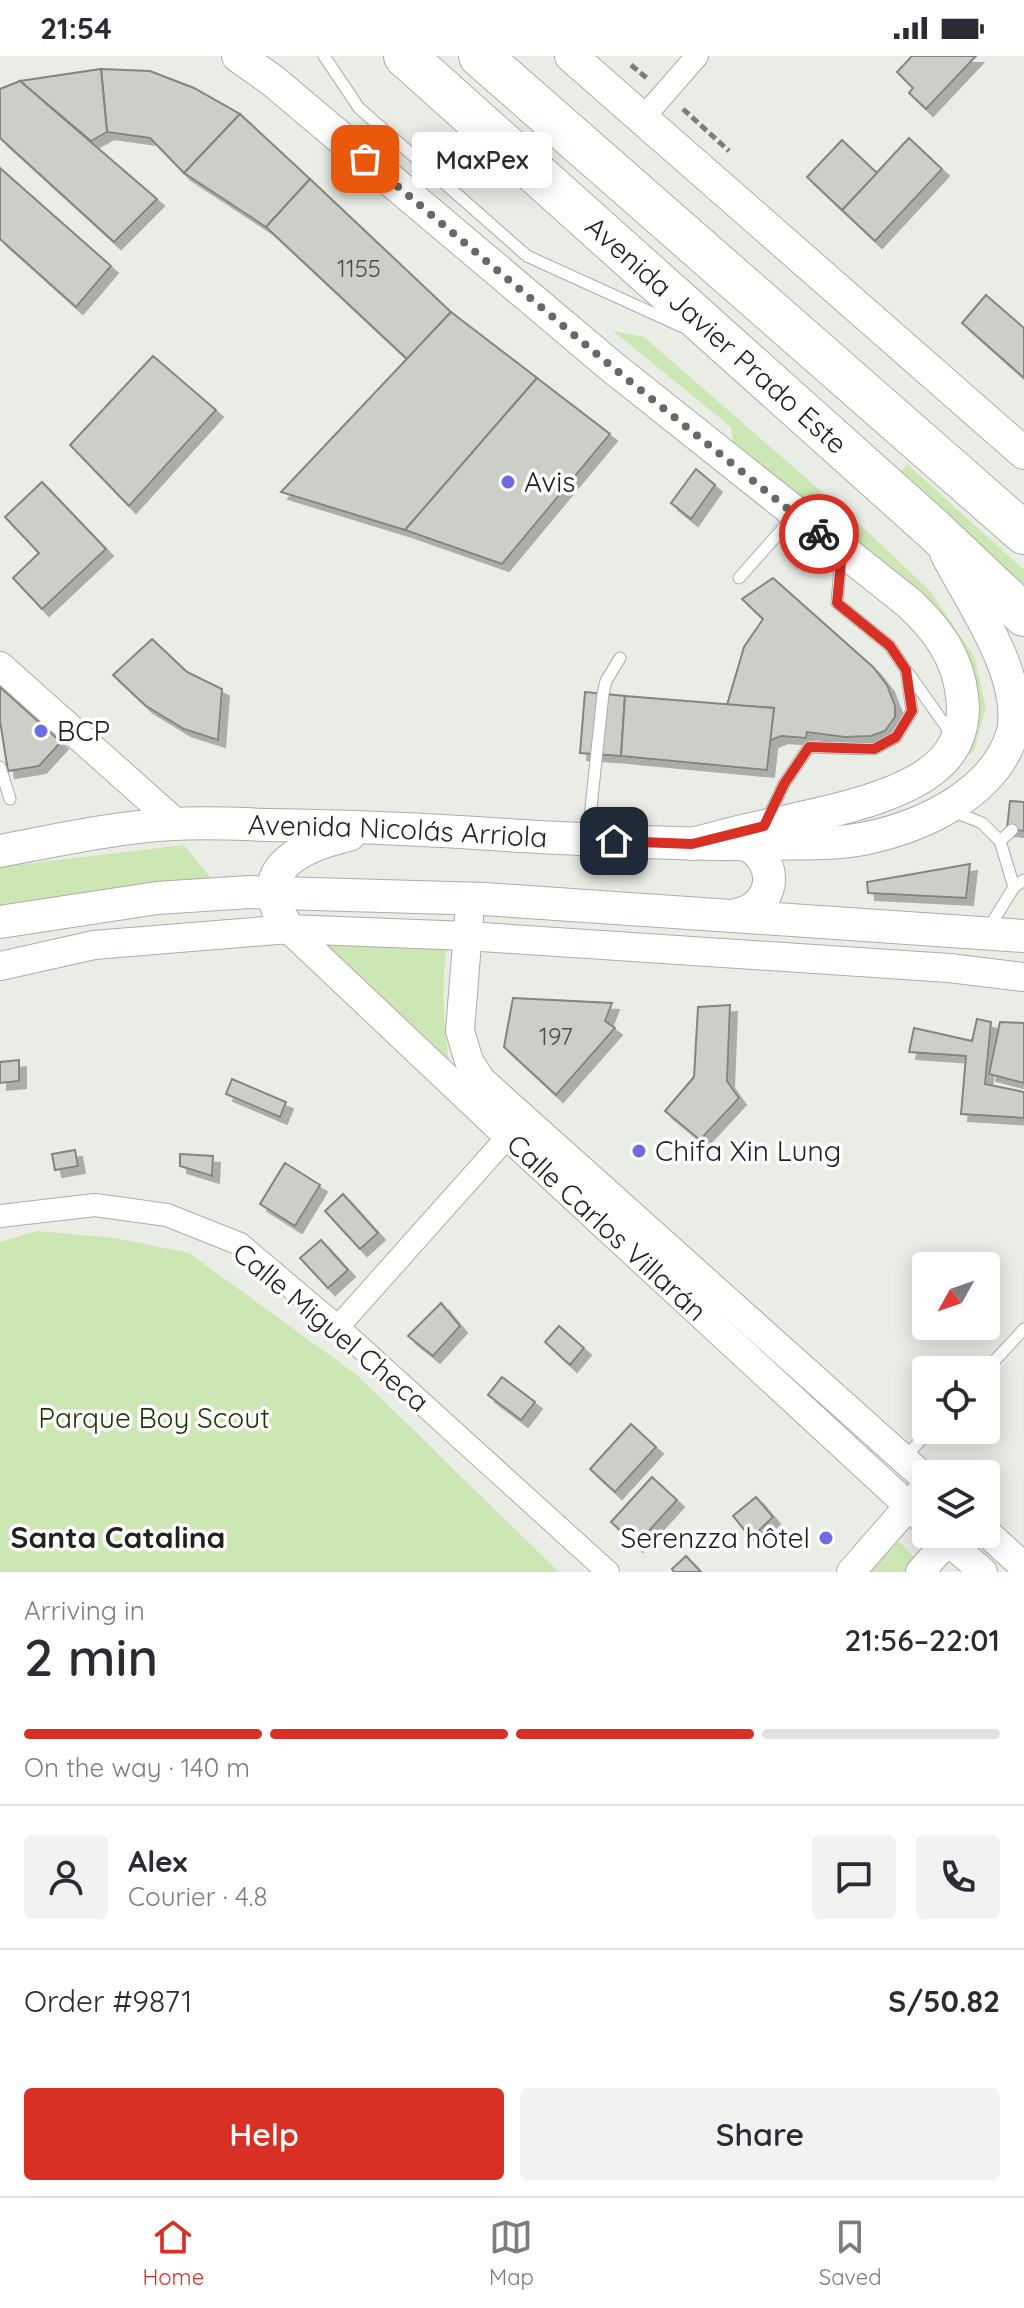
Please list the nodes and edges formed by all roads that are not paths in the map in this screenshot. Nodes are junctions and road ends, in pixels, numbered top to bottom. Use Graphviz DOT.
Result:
graph roads {
  1 [pos="238,56"];
  2 [pos="324,56"];
  3 [pos="405,56"];
  4 [pos="480,56"];
  5 [pos="571,56"];
  6 [pos="697,56"];
  7 [pos="643,118"];
  8 [pos="734,350"];
  9 [pos="1024,453"];
  10 [pos="795,515"];
  11 [pos="933,529"];
  12 [pos="1024,533"];
  13 [pos="842,552"];
  14 [pos="739,578"];
  15 [pos="1024,615"];
  16 [pos="620,658"];
  17 [pos="0,666"];
  18 [pos="906,670"];
  19 [pos="1020,710"];
  20 [pos="956,741"];
  21 [pos="0,767"];
  22 [pos="10,799"];
  23 [pos="938,813"];
  24 [pos="176,823"];
  25 [pos="383,827"];
  26 [pos="1012,830"];
  27 [pos="755,835"];
  28 [pos="587,839"];
  29 [pos="1000,841"];
  30 [pos="0,851"];
  31 [pos="1019,883"];
  32 [pos="272,893"];
  33 [pos="484,899"];
  34 [pos="736,915"];
  35 [pos="0,922"];
  36 [pos="289,929"];
  37 [pos="986,931"];
  38 [pos="467,936"];
  39 [pos="1024,936"];
  40 [pos="0,966"];
  41 [pos="1024,977"];
  42 [pos="516,1127"];
  43 [pos="0,1216"];
  44 [pos="338,1327"];
  45 [pos="1024,1329"];
  46 [pos="999,1356"];
  47 [pos="917,1444"];
  48 [pos="904,1458"];
  49 [pos="912,1466"];
  50 [pos="912,1498"];
  51 [pos="912,1513"];
  52 [pos="1000,1545"];
  53 [pos="938,1548"];
  54 [pos="959,1548"];
  55 [pos="1024,1567"];
  56 [pos="608,1572"];
  57 [pos="851,1572"];
  58 [pos="920,1572"];
  59 [pos="983,1572"];
  1 -- 10 [label="main road"];
  2 -- 8 [label="lane"];
  3 -- 8 [label="highway, Avenida Javier Prado Este"];
  4 -- 12 [label="highway, Avenida Javier Prado Este"];
  5 -- 7 [label="main road"];
  6 -- 7 [label="street"];
  7 -- 9 [label="main road"];
  8 -- 11 [label="highway, Avenida Javier Prado Este"];
  10 -- 13 [label="main road"];
  10 -- 14 [label="lane"];
  11 -- 15 [label="highway, Avenida Javier Prado Este"];
  11 -- 19 [label="main road, Avenida Nicolás Arriola"];
  13 -- 18 [label="lane"];
  13 -- 20 [label="main road"];
  16 -- 28 [label="lane"];
  17 -- 24 [label="street"];
  18 -- 20 [label="lane"];
  18 -- 27 [label="lane"];
  19 -- 23 [label="main road, Avenida Nicolás Arriola"];
  20 -- 27 [label="main road"];
  21 -- 22 [label="lane"];
  23 -- 27 [label="main road, Avenida Nicolás Arriola"];
  23 -- 29 [label="lane"];
  24 -- 25 [label="main road, Avenida Nicolás Arriola"];
  24 -- 30 [label="main road, Avenida Nicolás Arriola"];
  25 -- 28 [label="main road, Avenida Nicolás Arriola"];
  25 -- 32 [label="main road"];
  26 -- 29 [label="lane"];
  27 -- 28 [label="main road, Avenida Nicolás Arriola"];
  27 -- 34 [label="main road"];
  29 -- 31 [label="lane"];
  31 -- 37 [label="lane"];
  32 -- 33 [label="main road"];
  32 -- 35 [label="main road"];
  32 -- 36 [label="main road"];
  33 -- 34 [label="main road"];
  33 -- 38 [label="street, Calle Carlos Villarán"];
  34 -- 37 [label="main road"];
  36 -- 38 [label="street"];
  36 -- 40 [label="street"];
  36 -- 42 [label="street, Calle Carlos Villarán"];
  37 -- 39 [label="main road"];
  38 -- 41 [label="street"];
  38 -- 42 [label="street, Calle Carlos Villarán"];
  42 -- 44 [label="street"];
  42 -- 48 [label="street, Calle Carlos Villarán"];
  42 -- 50 [label="street, Calle Carlos Villarán"];
  43 -- 44 [label="street, Calle Miguel Checa"];
  44 -- 56 [label="street, Calle Miguel Checa"];
  45 -- 46 [label="lane"];
  47 -- 48 [label="lane"];
  48 -- 49 [label="street, Calle Carlos Villarán"];
  51 -- 57 [label="street"];
  52 -- 55 [label="street"];
  53 -- 58 [label="street"];
  54 -- 59 [label="street"];
}
